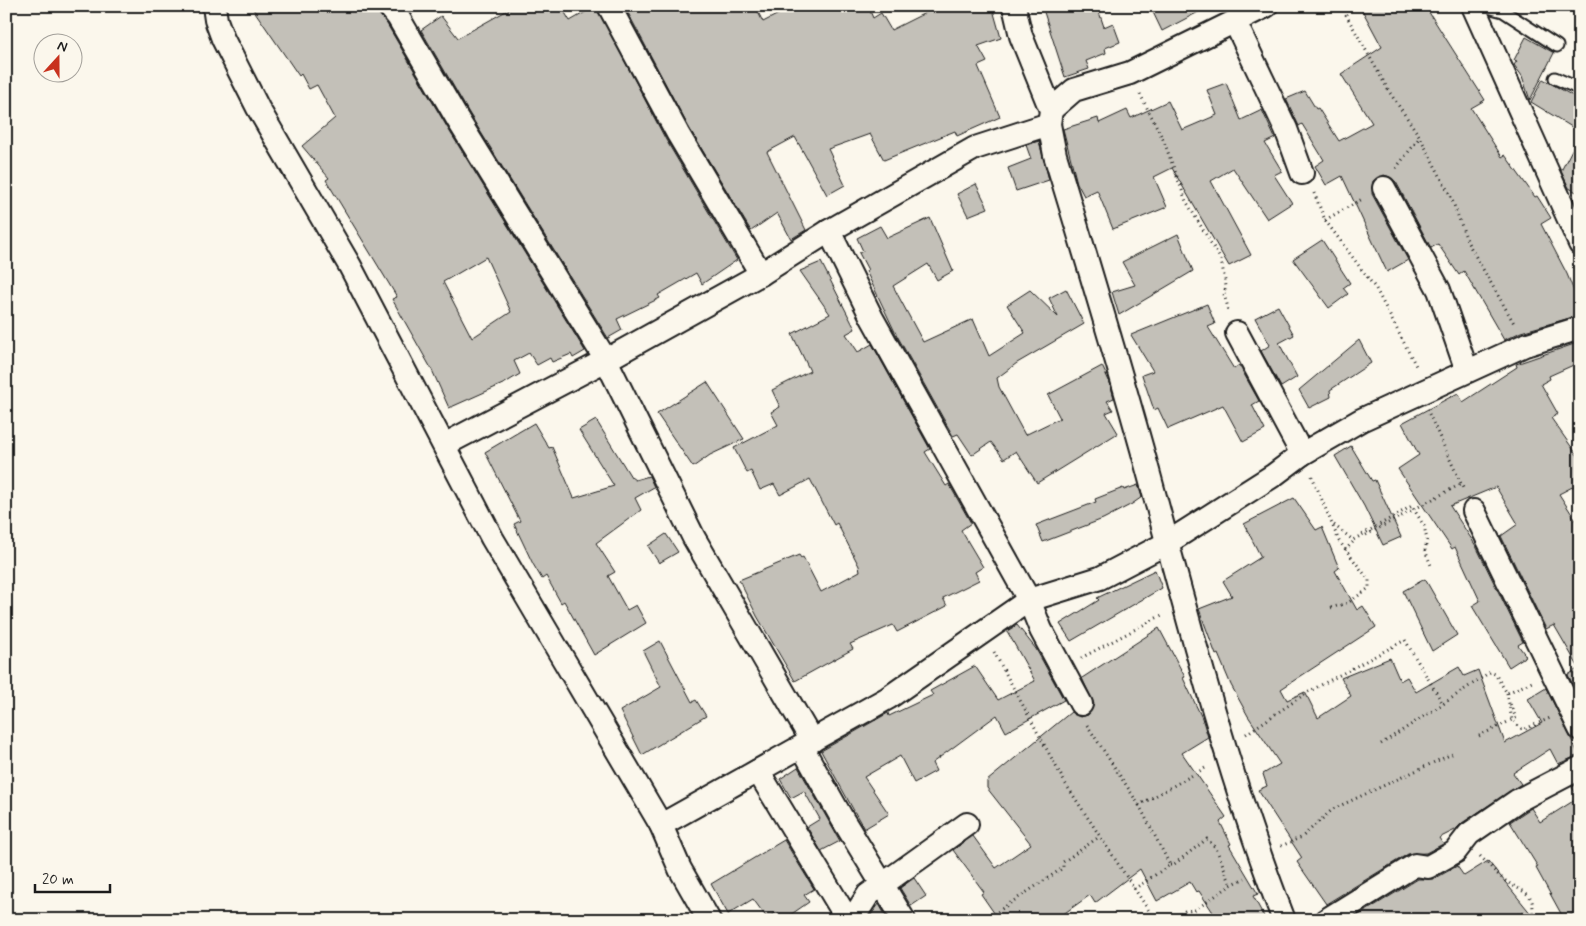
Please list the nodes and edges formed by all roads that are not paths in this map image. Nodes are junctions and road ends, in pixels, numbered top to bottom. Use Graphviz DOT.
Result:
graph roads {
  1 [pos="214,6"];
  2 [pos="389,6"];
  3 [pos="609,6"];
  4 [pos="1014,6"];
  5 [pos="1266,6"];
  6 [pos="1473,6"];
  7 [pos="1484,6"];
  8 [pos="1235,22"];
  9 [pos="1557,46"];
  10 [pos="1555,78"];
  11 [pos="1580,89"];
  12 [pos="1050,117"];
  13 [pos="1302,173"];
  14 [pos="1384,188"];
  15 [pos="829,231"];
  16 [pos="1580,244"];
  17 [pos="761,274"];
  18 [pos="1580,328"];
  19 [pos="1237,333"];
  20 [pos="606,360"];
  21 [pos="1467,370"];
  22 [pos="444,445"];
  23 [pos="1302,454"];
  24 [pos="1474,511"];
  25 [pos="1167,543"];
  26 [pos="1029,600"];
  27 [pos="1081,704"];
  28 [pos="1575,720"];
  29 [pos="807,744"];
  30 [pos="1580,768"];
  31 [pos="758,771"];
  32 [pos="968,824"];
  33 [pos="661,825"];
  34 [pos="882,884"];
  35 [pos="709,920"];
  36 [pos="848,920"];
  37 [pos="852,920"];
  38 [pos="904,920"];
  39 [pos="1284,920"];
  40 [pos="1326,920"];
  1 -- 22 [label="street"];
  2 -- 20 [label="street"];
  3 -- 17 [label="street"];
  4 -- 12 [label="street"];
  5 -- 8 [label="street"];
  6 -- 16 [label="street"];
  7 -- 9 [label="lane"];
  8 -- 12 [label="street"];
  8 -- 13 [label="street"];
  10 -- 11 [label="lane"];
  12 -- 15 [label="street"];
  12 -- 25 [label="street"];
  14 -- 21 [label="street"];
  15 -- 17 [label="street"];
  15 -- 26 [label="street"];
  17 -- 20 [label="street"];
  18 -- 21 [label="street"];
  19 -- 23 [label="street"];
  20 -- 22 [label="street"];
  20 -- 29 [label="street"];
  21 -- 23 [label="street"];
  22 -- 33 [label="street"];
  23 -- 25 [label="street"];
  24 -- 28 [label="street"];
  25 -- 26 [label="street"];
  25 -- 39 [label="street"];
  26 -- 27 [label="street"];
  26 -- 29 [label="street"];
  29 -- 31 [label="street"];
  29 -- 34 [label="street"];
  30 -- 40 [label="street"];
  31 -- 33 [label="street"];
  31 -- 36 [label="street"];
  32 -- 34 [label="street"];
  33 -- 35 [label="street"];
  34 -- 37 [label="street"];
  34 -- 38 [label="street"];
}
